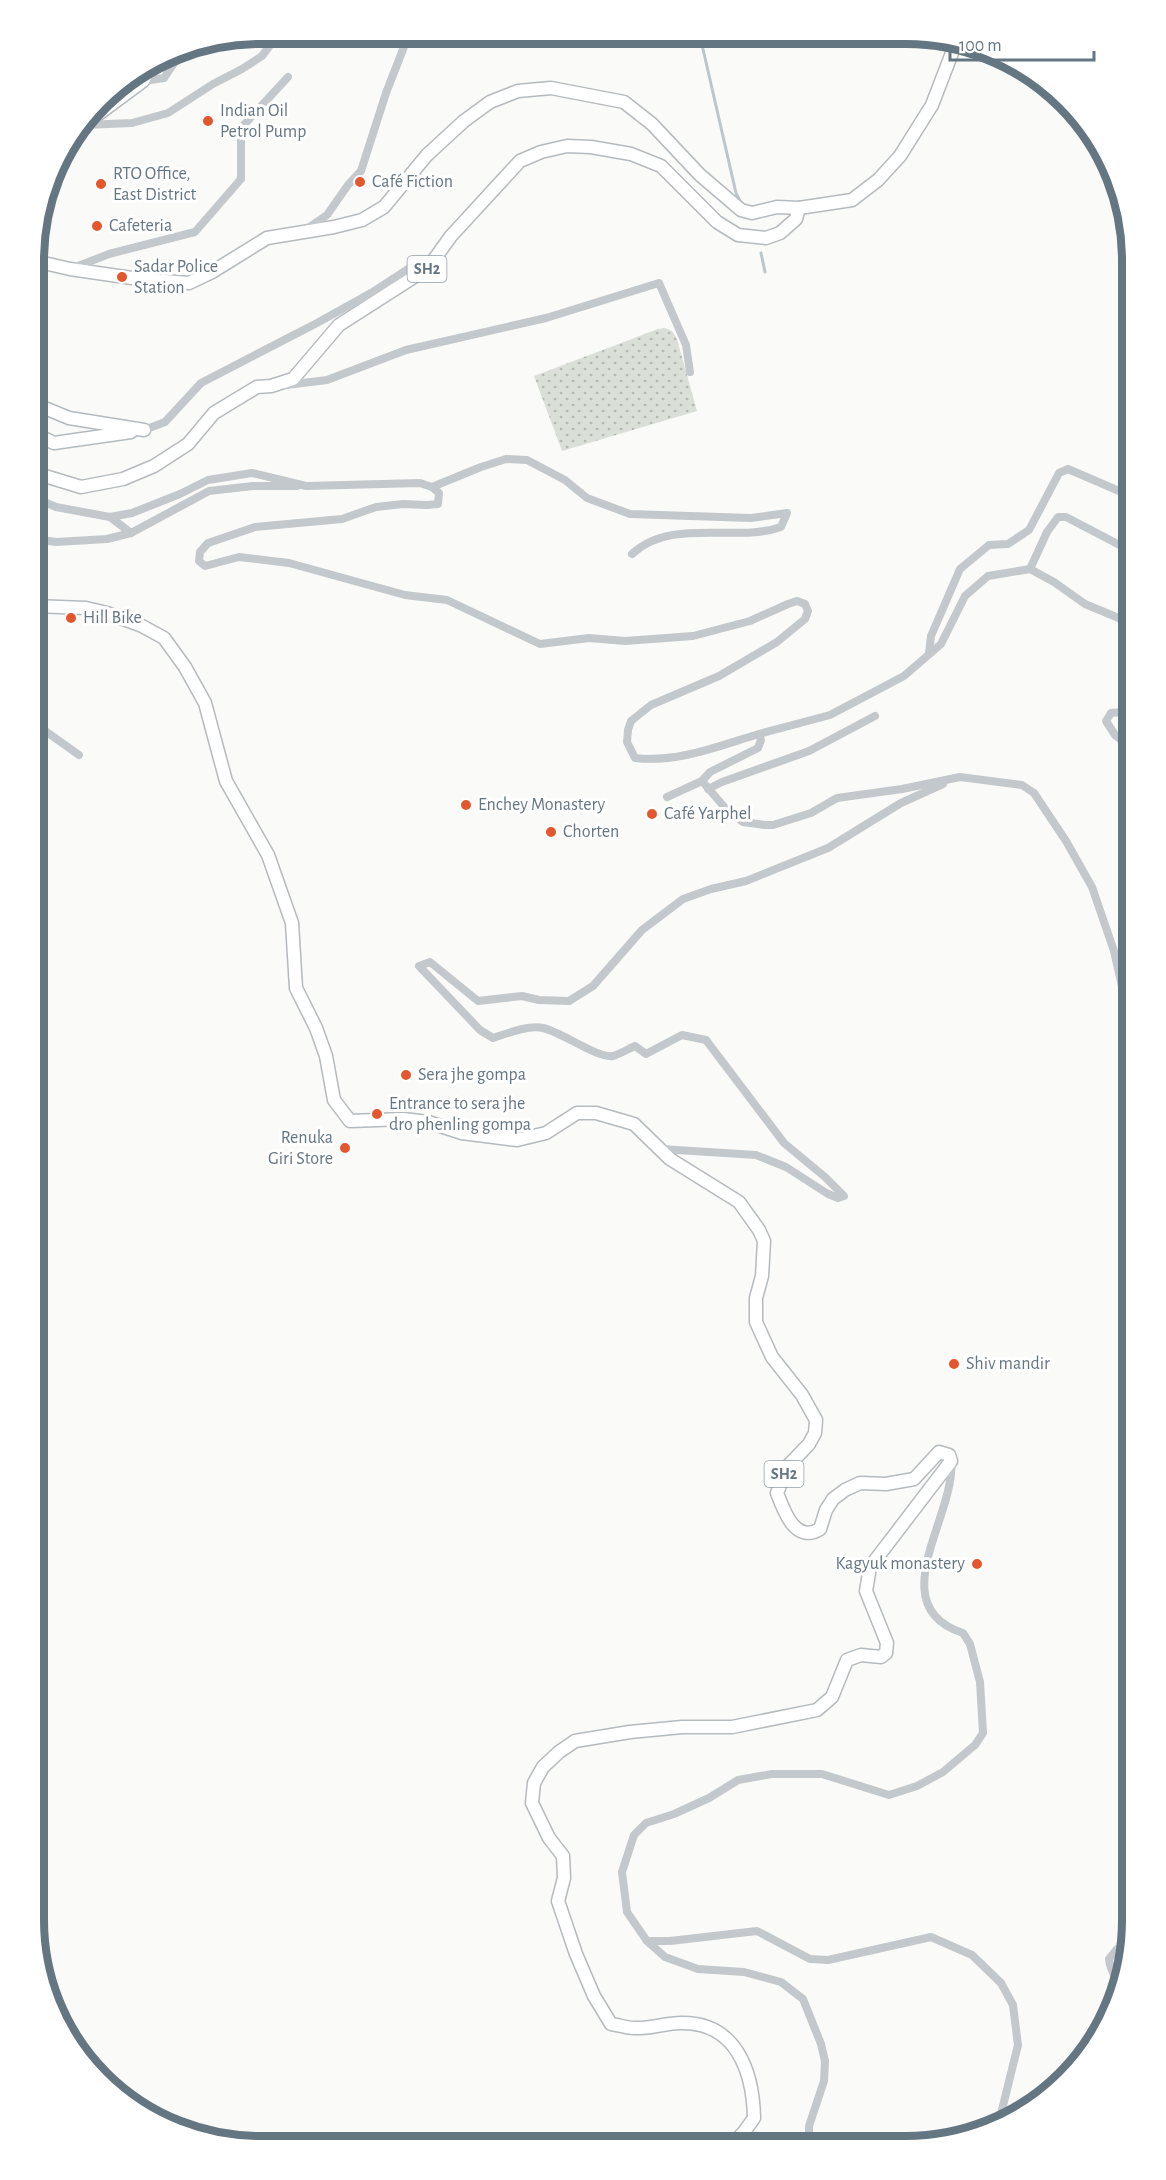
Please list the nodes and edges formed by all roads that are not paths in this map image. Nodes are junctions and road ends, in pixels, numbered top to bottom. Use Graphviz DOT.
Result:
graph roads {
  1 [pos="271,44"];
  2 [pos="406,44"];
  3 [pos="954,49"];
  4 [pos="176,61"];
  5 [pos="145,76"];
  6 [pos="288,77"];
  7 [pos="143,81"];
  8 [pos="105,109"];
  9 [pos="90,126"];
  10 [pos="799,208"];
  11 [pos="305,231"];
  12 [pos="44,263"];
  13 [pos="428,268"];
  14 [pos="70,270"];
  15 [pos="690,372"];
  16 [pos="271,386"];
  17 [pos="44,408"];
  18 [pos="144,430"];
  19 [pos="44,439"];
  20 [pos="44,475"];
  21 [pos="306,486"];
  22 [pos="432,487"];
  23 [pos="1122,492"];
  24 [pos="44,502"];
  25 [pos="110,517"];
  26 [pos="131,533"];
  27 [pos="44,540"];
  28 [pos="1122,546"];
  29 [pos="632,554"];
  30 [pos="1030,569"];
  31 [pos="44,606"];
  32 [pos="1122,619"];
  33 [pos="929,653"];
  34 [pos="1122,712"];
  35 [pos="875,716"];
  36 [pos="44,730"];
  37 [pos="759,734"];
  38 [pos="1122,740"];
  39 [pos="79,755"];
  40 [pos="960,777"];
  41 [pos="702,781"];
  42 [pos="708,789"];
  43 [pos="667,798"];
  44 [pos="1122,986"];
  45 [pos="661,1149"];
  46 [pos="951,1461"];
  47 [pos="647,1941"];
  48 [pos="1121,1948"];
  49 [pos="1115,1978"];
  50 [pos="1001,2115"];
  51 [pos="741,2136"];
  52 [pos="809,2136"];
  1 -- 9 [label="street"];
  2 -- 11 [label="street"];
  3 -- 10 [label="main road"];
  4 -- 7 [label="street"];
  5 -- 7 [label="main road"];
  6 -- 14 [label="street"];
  7 -- 8 [label="main road"];
  10 -- 11 [label="main road"];
  10 -- 13 [label="main road, SH2"];
  11 -- 14 [label="main road"];
  12 -- 14 [label="main road"];
  13 -- 16 [label="main road, SH2"];
  13 -- 18 [label="street"];
  15 -- 16 [label="street"];
  16 -- 20 [label="main road, SH2"];
  17 -- 18 [label="main road"];
  18 -- 19 [label="main road"];
  21 -- 22 [label="street"];
  21 -- 25 [label="street"];
  21 -- 26 [label="street"];
  22 -- 29 [label="street"];
  22 -- 37 [label="street"];
  23 -- 33 [label="street"];
  24 -- 25 [label="street"];
  25 -- 26 [label="street"];
  26 -- 27 [label="street"];
  28 -- 30 [label="street"];
  30 -- 32 [label="street"];
  30 -- 33 [label="street"];
  31 -- 45 [label="main road, SH2"];
  33 -- 37 [label="street"];
  34 -- 38 [label="street"];
  35 -- 42 [label="street"];
  36 -- 39 [label="street"];
  37 -- 41 [label="street"];
  40 -- 42 [label="street"];
  40 -- 44 [label="street"];
  40 -- 45 [label="street"];
  41 -- 42 [label="street"];
  41 -- 43 [label="street"];
  45 -- 46 [label="main road, SH2"];
  46 -- 47 [label="street"];
  46 -- 51 [label="main road"];
  47 -- 50 [label="street"];
  47 -- 52 [label="street"];
  48 -- 49 [label="street"];
}
